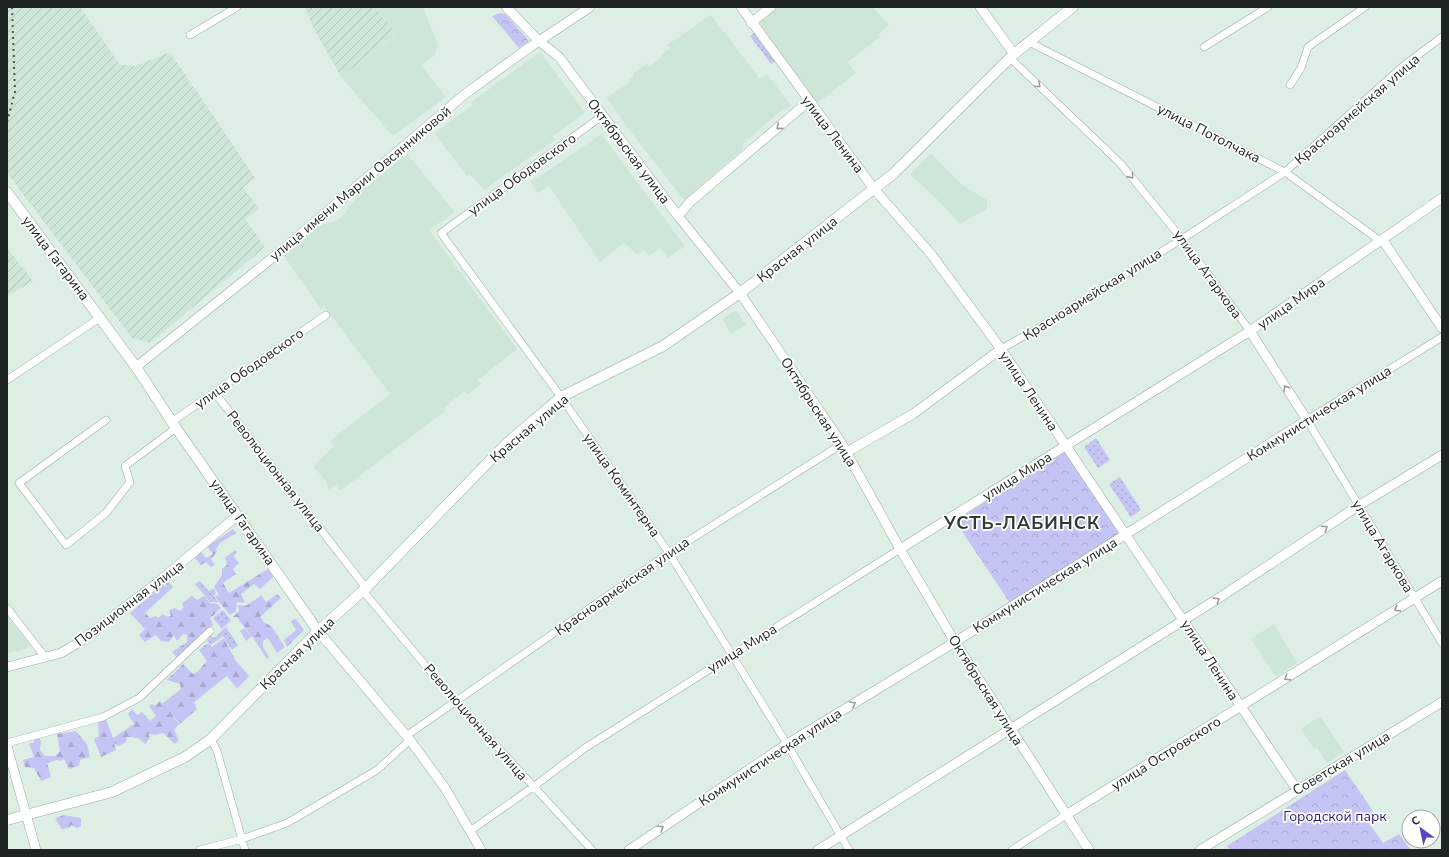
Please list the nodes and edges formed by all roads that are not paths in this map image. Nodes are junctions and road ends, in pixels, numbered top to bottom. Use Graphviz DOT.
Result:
graph roads {
  1 [pos="237,7"];
  2 [pos="506,7"];
  3 [pos="590,7"];
  4 [pos="741,7"];
  5 [pos="771,7"];
  6 [pos="980,7"];
  7 [pos="1072,7"];
  8 [pos="1268,7"];
  9 [pos="1365,7"];
  10 [pos="751,23"];
  11 [pos="190,35"];
  12 [pos="1442,37"];
  13 [pos="539,41"];
  14 [pos="1029,42"];
  15 [pos="1204,47"];
  16 [pos="1012,56"];
  17 [pos="1290,85"];
  18 [pos="809,101"];
  19 [pos="602,116"];
  20 [pos="1285,172"];
  21 [pos="874,189"];
  22 [pos="7,192"];
  23 [pos="1442,198"];
  24 [pos="678,216"];
  25 [pos="441,233"];
  26 [pos="1182,239"];
  27 [pos="1380,241"];
  28 [pos="740,293"];
  29 [pos="326,315"];
  30 [pos="101,317"];
  31 [pos="1442,328"];
  32 [pos="1250,331"];
  33 [pos="1442,337"];
  34 [pos="1001,349"];
  35 [pos="136,367"];
  36 [pos="7,380"];
  37 [pos="215,393"];
  38 [pos="561,397"];
  39 [pos="106,420"];
  40 [pos="1307,420"];
  41 [pos="175,425"];
  42 [pos="842,444"];
  43 [pos="1066,445"];
  44 [pos="847,452"];
  45 [pos="1442,454"];
  46 [pos="1358,506"];
  47 [pos="238,515"];
  48 [pos="1125,534"];
  49 [pos="900,549"];
  50 [pos="669,553"];
  51 [pos="1442,581"];
  52 [pos="365,590"];
  53 [pos="1415,598"];
  54 [pos="7,608"];
  55 [pos="1184,620"];
  56 [pos="210,631"];
  57 [pos="318,631"];
  58 [pos="955,642"];
  59 [pos="1442,644"];
  60 [pos="732,654"];
  61 [pos="45,657"];
  62 [pos="7,667"];
  63 [pos="456,702"];
  64 [pos="1442,702"];
  65 [pos="1240,706"];
  66 [pos="1011,730"];
  67 [pos="408,738"];
  68 [pos="210,739"];
  69 [pos="788,744"];
  70 [pos="7,745"];
  71 [pos="533,787"];
  72 [pos="1297,790"];
  73 [pos="27,815"];
  74 [pos="1066,815"];
  75 [pos="7,820"];
  76 [pos="470,831"];
  77 [pos="840,836"];
  78 [pos="242,839"];
  79 [pos="36,850"];
  80 [pos="200,850"];
  81 [pos="245,850"];
  82 [pos="481,850"];
  83 [pos="592,850"];
  84 [pos="629,850"];
  85 [pos="818,850"];
  86 [pos="849,850"];
  87 [pos="1012,850"];
  88 [pos="1088,850"];
  89 [pos="1200,850"];
  1 -- 11 [label="street"];
  2 -- 13 [label="street, Октябрьская улица"];
  3 -- 13 [label="street, улица имени Марии Овсянниковой"];
  4 -- 10 [label="street, улица Ленина"];
  5 -- 10 [label="street"];
  6 -- 16 [label="street, улица Агаркова"];
  7 -- 14 [label="main road, Красная улица"];
  8 -- 15 [label="street"];
  9 -- 17 [label="street"];
  10 -- 18 [label="street, улица Ленина"];
  12 -- 20 [label="street, Красноармейская улица"];
  13 -- 19 [label="street, Октябрьская улица"];
  13 -- 35 [label="street, улица имени Марии Овсянниковой"];
  14 -- 16 [label="main road, Красная улица"];
  14 -- 20 [label="street, улица Потолчака"];
  16 -- 21 [label="main road, Красная улица"];
  16 -- 26 [label="street, улица Агаркова, one-way"];
  18 -- 21 [label="street, улица Ленина"];
  18 -- 24 [label="street, one-way"];
  19 -- 24 [label="street, Октябрьская улица"];
  19 -- 25 [label="street, улица Ободовского"];
  20 -- 26 [label="street, Красноармейская улица"];
  20 -- 27 [label="street, улица Потолчака"];
  21 -- 28 [label="main road, Красная улица"];
  21 -- 34 [label="street, улица Ленина"];
  22 -- 30 [label="main road, улица Гагарина"];
  23 -- 27 [label="street, улица Мира"];
  24 -- 28 [label="street, Октябрьская улица"];
  25 -- 38 [label="street, улица Коминтерна"];
  26 -- 32 [label="street, улица Агаркова"];
  26 -- 34 [label="street, Красноармейская улица"];
  27 -- 31 [label="street, улица Потолчака"];
  27 -- 32 [label="street, улица Мира"];
  28 -- 38 [label="main road, Красная улица"];
  28 -- 42 [label="street, Октябрьская улица"];
  29 -- 37 [label="street, улица Ободовского"];
  30 -- 35 [label="main road, улица Гагарина"];
  30 -- 36 [label="street"];
  40 -- 32 [label="street, улица Агаркова, one-way"];
  32 -- 43 [label="street, улица Мира"];
  33 -- 40 [label="street, Коммунистическая улица"];
  34 -- 43 [label="street, улица Ленина"];
  34 -- 44 [label="street, Красноармейская улица"];
  35 -- 41 [label="main road, улица Гагарина"];
  37 -- 41 [label="street, улица Ободовского"];
  37 -- 52 [label="street, Революционная улица"];
  38 -- 50 [label="street, улица Коминтерна"];
  38 -- 52 [label="main road, Красная улица"];
  39 -- 41 [label="street, улица Ободовского"];
  40 -- 46 [label="street, улица Агаркова"];
  40 -- 48 [label="street, Коммунистическая улица"];
  41 -- 47 [label="main road, улица Гагарина"];
  42 -- 44 [label="street, Октябрьская улица"];
  42 -- 50 [label="street, Красноармейская улица"];
  43 -- 48 [label="street, улица Ленина"];
  43 -- 49 [label="street, улица Мира"];
  44 -- 49 [label="street, Октябрьская улица"];
  45 -- 46 [label="street"];
  46 -- 53 [label="street, улица Агаркова"];
  55 -- 46 [label="street, one-way"];
  47 -- 57 [label="main road, улица Гагарина"];
  47 -- 61 [label="street, Позиционная улица"];
  48 -- 55 [label="street, улица Ленина"];
  48 -- 58 [label="street, Коммунистическая улица"];
  49 -- 58 [label="street, Октябрьская улица"];
  49 -- 60 [label="street, улица Мира"];
  50 -- 60 [label="street, улица Коминтерна"];
  50 -- 63 [label="street, Красноармейская улица"];
  51 -- 53 [label="street, улица Островского"];
  52 -- 57 [label="main road, Красная улица"];
  52 -- 63 [label="street, Революционная улица"];
  53 -- 59 [label="street, улица Агаркова"];
  53 -- 65 [label="street, улица Островского, one-way"];
  54 -- 61 [label="street"];
  55 -- 65 [label="street, улица Ленина"];
  55 -- 66 [label="street"];
  56 -- 70 [label="street"];
  57 -- 67 [label="street, улица Гагарина"];
  57 -- 68 [label="main road, Красная улица"];
  58 -- 66 [label="street, Октябрьская улица"];
  69 -- 58 [label="street, Коммунистическая улица, one-way"];
  60 -- 69 [label="street, улица Коминтерна"];
  60 -- 71 [label="street, улица Мира"];
  61 -- 62 [label="street, Позиционная улица"];
  63 -- 67 [label="street, Красноармейская улица"];
  63 -- 71 [label="street, Революционная улица"];
  64 -- 72 [label="street, Советская улица"];
  65 -- 72 [label="street, улица Ленина"];
  65 -- 74 [label="street, улица Островского"];
  66 -- 74 [label="street, Октябрьская улица"];
  66 -- 77 [label="street"];
  67 -- 76 [label="street, улица Гагарина"];
  67 -- 78 [label="street, Красноармейская улица"];
  68 -- 73 [label="main road, Красная улица"];
  68 -- 78 [label="street"];
  69 -- 77 [label="street, улица Коминтерна"];
  84 -- 69 [label="street, Коммунистическая улица, one-way"];
  70 -- 73 [label="street"];
  71 -- 76 [label="street, улица Мира"];
  71 -- 83 [label="street, Революционная улица"];
  72 -- 89 [label="street, Советская улица"];
  73 -- 75 [label="main road, Красная улица"];
  73 -- 79 [label="street"];
  74 -- 87 [label="street, улица Островского"];
  74 -- 88 [label="street, Октябрьская улица"];
  76 -- 82 [label="street, улица Гагарина"];
  77 -- 85 [label="street"];
  77 -- 86 [label="street, улица Коминтерна"];
  78 -- 80 [label="street, Красноармейская улица"];
  78 -- 81 [label="street"];
}
